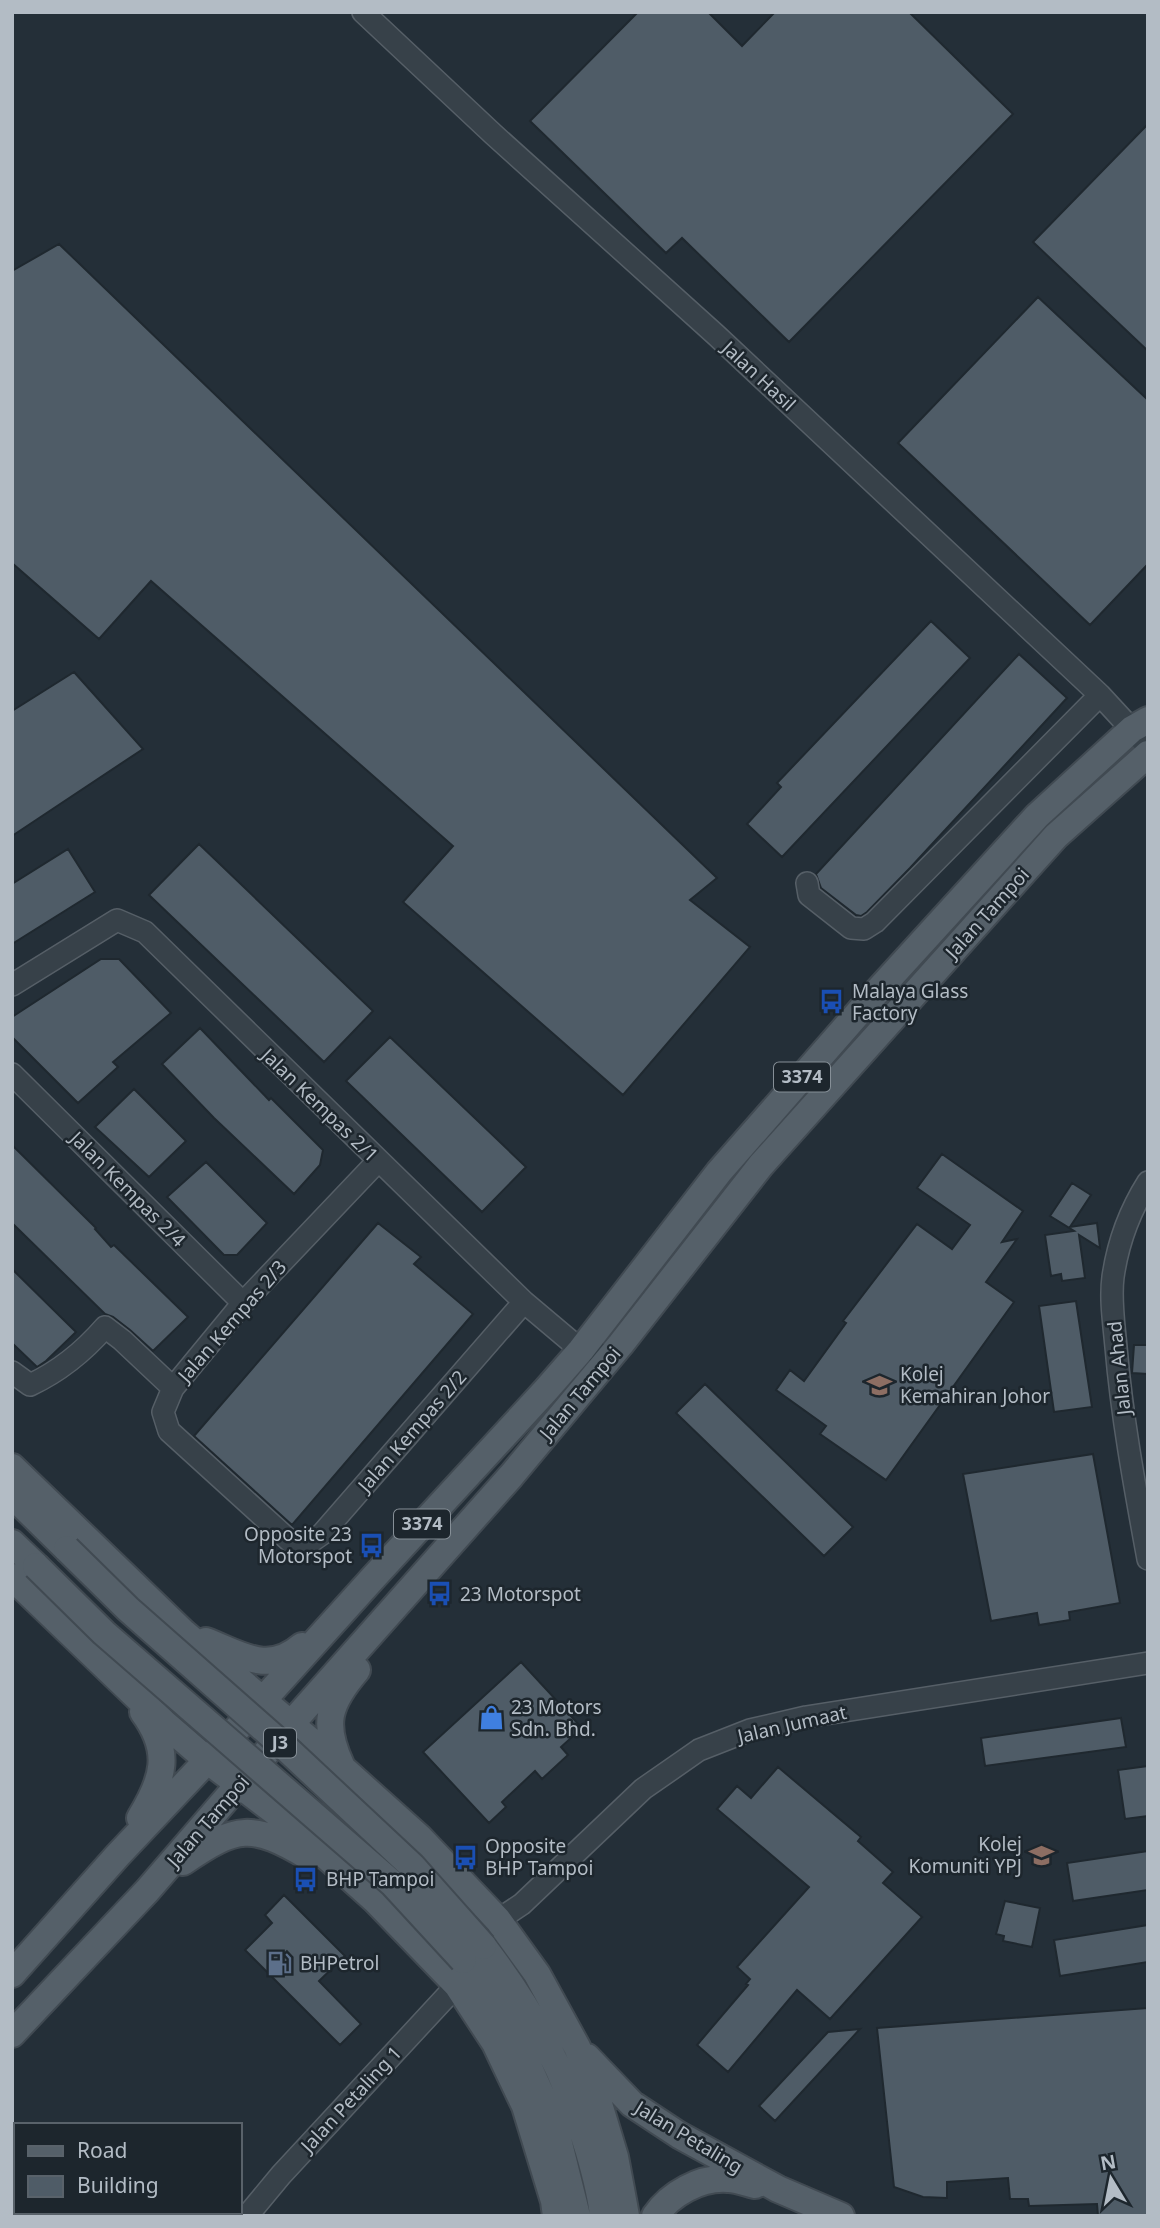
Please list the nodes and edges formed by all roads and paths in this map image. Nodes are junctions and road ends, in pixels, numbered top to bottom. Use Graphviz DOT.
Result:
graph roads {
  1 [pos="363,12"];
  2 [pos="1100,695"];
  3 [pos="1143,732"];
  4 [pos="1148,754"];
  5 [pos="807,883"];
  6 [pos="12,985"];
  7 [pos="12,1074"];
  8 [pos="378,1161"];
  9 [pos="1148,1182"];
  10 [pos="524,1302"];
  11 [pos="243,1303"];
  12 [pos="621,1344"];
  13 [pos="581,1350"];
  14 [pos="12,1372"];
  15 [pos="173,1388"];
  16 [pos="12,1467"];
  17 [pos="12,1496"];
  18 [pos="291,1542"];
  19 [pos="12,1543"];
  20 [pos="452,1543"];
  21 [pos="1148,1559"];
  22 [pos="24,1571"];
  23 [pos="373,1578"];
  24 [pos="184,1633"];
  25 [pos="1148,1663"];
  26 [pos="225,1667"];
  27 [pos="124,1685"];
  28 [pos="264,1699"];
  29 [pos="163,1723"];
  30 [pos="291,1724"];
  31 [pos="207,1760"];
  32 [pos="341,1767"];
  33 [pos="239,1784"];
  34 [pos="287,1821"];
  35 [pos="118,1855"];
  36 [pos="157,1880"];
  37 [pos="364,1891"];
  38 [pos="498,1920"];
  39 [pos="468,1963"];
  40 [pos="12,1974"];
  41 [pos="12,2034"];
  42 [pos="577,2047"];
  43 [pos="778,2189"];
  44 [pos="247,2216"];
  45 [pos="556,2216"];
  46 [pos="578,2216"];
  47 [pos="603,2216"];
  48 [pos="626,2216"];
  49 [pos="655,2216"];
  50 [pos="841,2216"];
  1 -- 2 [label="street, Jalan Hasil"];
  2 -- 3 [label="street, Jalan Hasil"];
  2 -- 5 [label="street"];
  3 -- 13 [label="main road, Jalan Tampoi / 3374"];
  4 -- 12 [label="main road, Jalan Tampoi / 3374"];
  6 -- 8 [label="street, Jalan Kempas 2/1"];
  7 -- 11 [label="street, Jalan Kempas 2/4"];
  8 -- 10 [label="street, Jalan Kempas 2/1"];
  8 -- 11 [label="street, Jalan Kempas 2/3"];
  9 -- 21 [label="street, Jalan Ahad"];
  10 -- 13 [label="street, Jalan Kempas 2/1"];
  10 -- 18 [label="street, Jalan Kempas 2/2"];
  11 -- 15 [label="street, Jalan Kempas 2/3"];
  12 -- 13 [label="street"];
  12 -- 20 [label="main road, Jalan Tampoi / 3374"];
  13 -- 23 [label="main road, Jalan Tampoi / 3374"];
  14 -- 15 [label="street"];
  15 -- 18 [label="street, Jalan Kempas 2/3"];
  16 -- 24 [label="main road"];
  17 -- 39 [label="main road, J3, bridge"];
  19 -- 22 [label="main road, J3"];
  20 -- 30 [label="main road, Jalan Tampoi / 3374"];
  20 -- 32 [label="main road"];
  22 -- 27 [label="main road"];
  22 -- 39 [label="main road, J3, bridge"];
  23 -- 24 [label="main road"];
  23 -- 28 [label="main road, Jalan Tampoi / 3374"];
  24 -- 26 [label="main road"];
  25 -- 38 [label="street, Jalan Jumaat"];
  26 -- 28 [label="main road"];
  26 -- 29 [label="main road"];
  27 -- 29 [label="main road"];
  27 -- 35 [label="main road"];
  28 -- 30 [label="main road"];
  28 -- 31 [label="main road, Jalan Tampoi / 3374"];
  29 -- 31 [label="main road"];
  30 -- 32 [label="main road"];
  30 -- 33 [label="main road, Jalan Tampoi / 3374"];
  31 -- 33 [label="main road"];
  31 -- 35 [label="main road, Jalan Tampoi / 3374"];
  32 -- 34 [label="main road"];
  32 -- 38 [label="main road"];
  33 -- 34 [label="main road"];
  33 -- 36 [label="main road, Jalan Tampoi / 3374"];
  34 -- 37 [label="main road"];
  35 -- 40 [label="main road, Jalan Tampoi / 3374"];
  36 -- 37 [label="main road"];
  36 -- 41 [label="main road, Jalan Tampoi / 3374"];
  37 -- 39 [label="main road"];
  38 -- 42 [label="main road"];
  39 -- 44 [label="street, Jalan Petaling 1"];
  39 -- 45 [label="main road"];
  39 -- 46 [label="main road, J3"];
  39 -- 47 [label="main road, J3"];
  42 -- 43 [label="main road, Jalan Petaling"];
  42 -- 48 [label="main road"];
  43 -- 49 [label="main road, Jalan Petaling"];
  43 -- 50 [label="main road, Jalan Petaling"];
}
